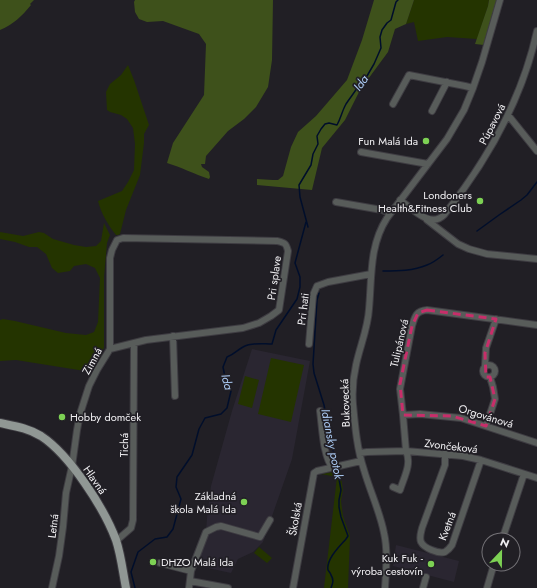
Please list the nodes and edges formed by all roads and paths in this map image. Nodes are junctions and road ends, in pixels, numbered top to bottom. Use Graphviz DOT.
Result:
graph roads {
  1 [pos="500,0"];
  2 [pos="537,31"];
  3 [pos="536,42"];
  4 [pos="447,82"];
  5 [pos="473,88"];
  6 [pos="394,104"];
  7 [pos="432,111"];
  8 [pos="508,115"];
  9 [pos="537,151"];
  10 [pos="360,152"];
  11 [pos="428,164"];
  12 [pos="400,200"];
  13 [pos="336,202"];
  14 [pos="389,215"];
  15 [pos="426,219"];
  16 [pos="117,240"];
  17 [pos="537,259"];
  18 [pos="371,274"];
  19 [pos="496,319"];
  20 [pos="537,325"];
  21 [pos="174,336"];
  22 [pos="134,343"];
  23 [pos="309,344"];
  24 [pos="110,349"];
  25 [pos="485,366"];
  26 [pos="495,373"];
  27 [pos="498,380"];
  28 [pos="175,396"];
  29 [pos="320,411"];
  30 [pos="403,415"];
  31 [pos="0,423"];
  32 [pos="486,426"];
  33 [pos="537,443"];
  34 [pos="406,451"];
  35 [pos="360,453"];
  36 [pos="445,454"];
  37 [pos="481,460"];
  38 [pos="361,461"];
  39 [pos="72,466"];
  40 [pos="333,468"];
  41 [pos="524,474"];
  42 [pos="537,478"];
  43 [pos="393,488"];
  44 [pos="270,520"];
  45 [pos="505,532"];
  46 [pos="116,541"];
  47 [pos="160,563"];
  48 [pos="192,571"];
  49 [pos="492,572"];
  50 [pos="426,577"];
  51 [pos="190,581"];
  52 [pos="52,588"];
  53 [pos="126,588"];
  54 [pos="189,588"];
  55 [pos="228,588"];
  56 [pos="293,588"];
  57 [pos="385,588"];
  58 [pos="423,588"];
  59 [pos="487,588"];
  1 -- 5 [label="street, Bukovecká"];
  2 -- 3 [label="street, Púpavová"];
  3 -- 8 [label="street, Púpavová"];
  4 -- 5 [label="street"];
  4 -- 6 [label="street"];
  4 -- 7 [label="street"];
  5 -- 11 [label="street, Bukovecká"];
  8 -- 9 [label="street"];
  8 -- 15 [label="street, Púpavová"];
  10 -- 11 [label="street"];
  11 -- 12 [label="street, Bukovecká"];
  12 -- 14 [label="street, Bukovecká"];
  12 -- 15 [label="street"];
  13 -- 14 [label="street"];
  14 -- 18 [label="street, Bukovecká"];
  15 -- 17 [label="street"];
  16 -- 21 [label="street, Pri splave"];
  16 -- 24 [label="street, Zimná"];
  18 -- 23 [label="street, Pri hati"];
  18 -- 35 [label="street, Bukovecká"];
  19 -- 20 [label="street, Tulipánová"];
  19 -- 25 [label="street"];
  19 -- 30 [label="street, Tulipánová"];
  21 -- 22 [label="street, Pri splave"];
  21 -- 28 [label="street"];
  22 -- 24 [label="street, Pri splave"];
  22 -- 46 [label="street, Tichá"];
  24 -- 39 [label="street, Zimná"];
  25 -- 26 [label="street"];
  25 -- 26 [label="street"];
  26 -- 27 [label="street"];
  26 -- 32 [label="street"];
  29 -- 40 [label="street"];
  30 -- 32 [label="street, Orgovánová"];
  30 -- 34 [label="street, Tulipánová"];
  31 -- 39 [label="main road, Hlavná"];
  32 -- 33 [label="street, Orgovánová"];
  34 -- 35 [label="street, Zvončeková"];
  34 -- 36 [label="street, Zvončeková"];
  34 -- 43 [label="street"];
  35 -- 38 [label="street, Bukovecká"];
  36 -- 37 [label="street, Zvončeková"];
  36 -- 37 [label="street, Kvetná"];
  37 -- 41 [label="street, Zvončeková"];
  38 -- 40 [label="street, Školská"];
  38 -- 57 [label="street, Bukovecká"];
  39 -- 46 [label="main road, Hlavná"];
  39 -- 52 [label="street, Letná"];
  40 -- 56 [label="street, Školská"];
  41 -- 42 [label="street, Zvončeková"];
  41 -- 45 [label="street"];
  44 -- 48 [label="street"];
  46 -- 53 [label="main road, Hlavná"];
  47 -- 48 [label="street"];
  48 -- 51 [label="street"];
  49 -- 59 [label="street"];
  50 -- 58 [label="street"];
  51 -- 54 [label="street"];
  51 -- 55 [label="street"];
}
